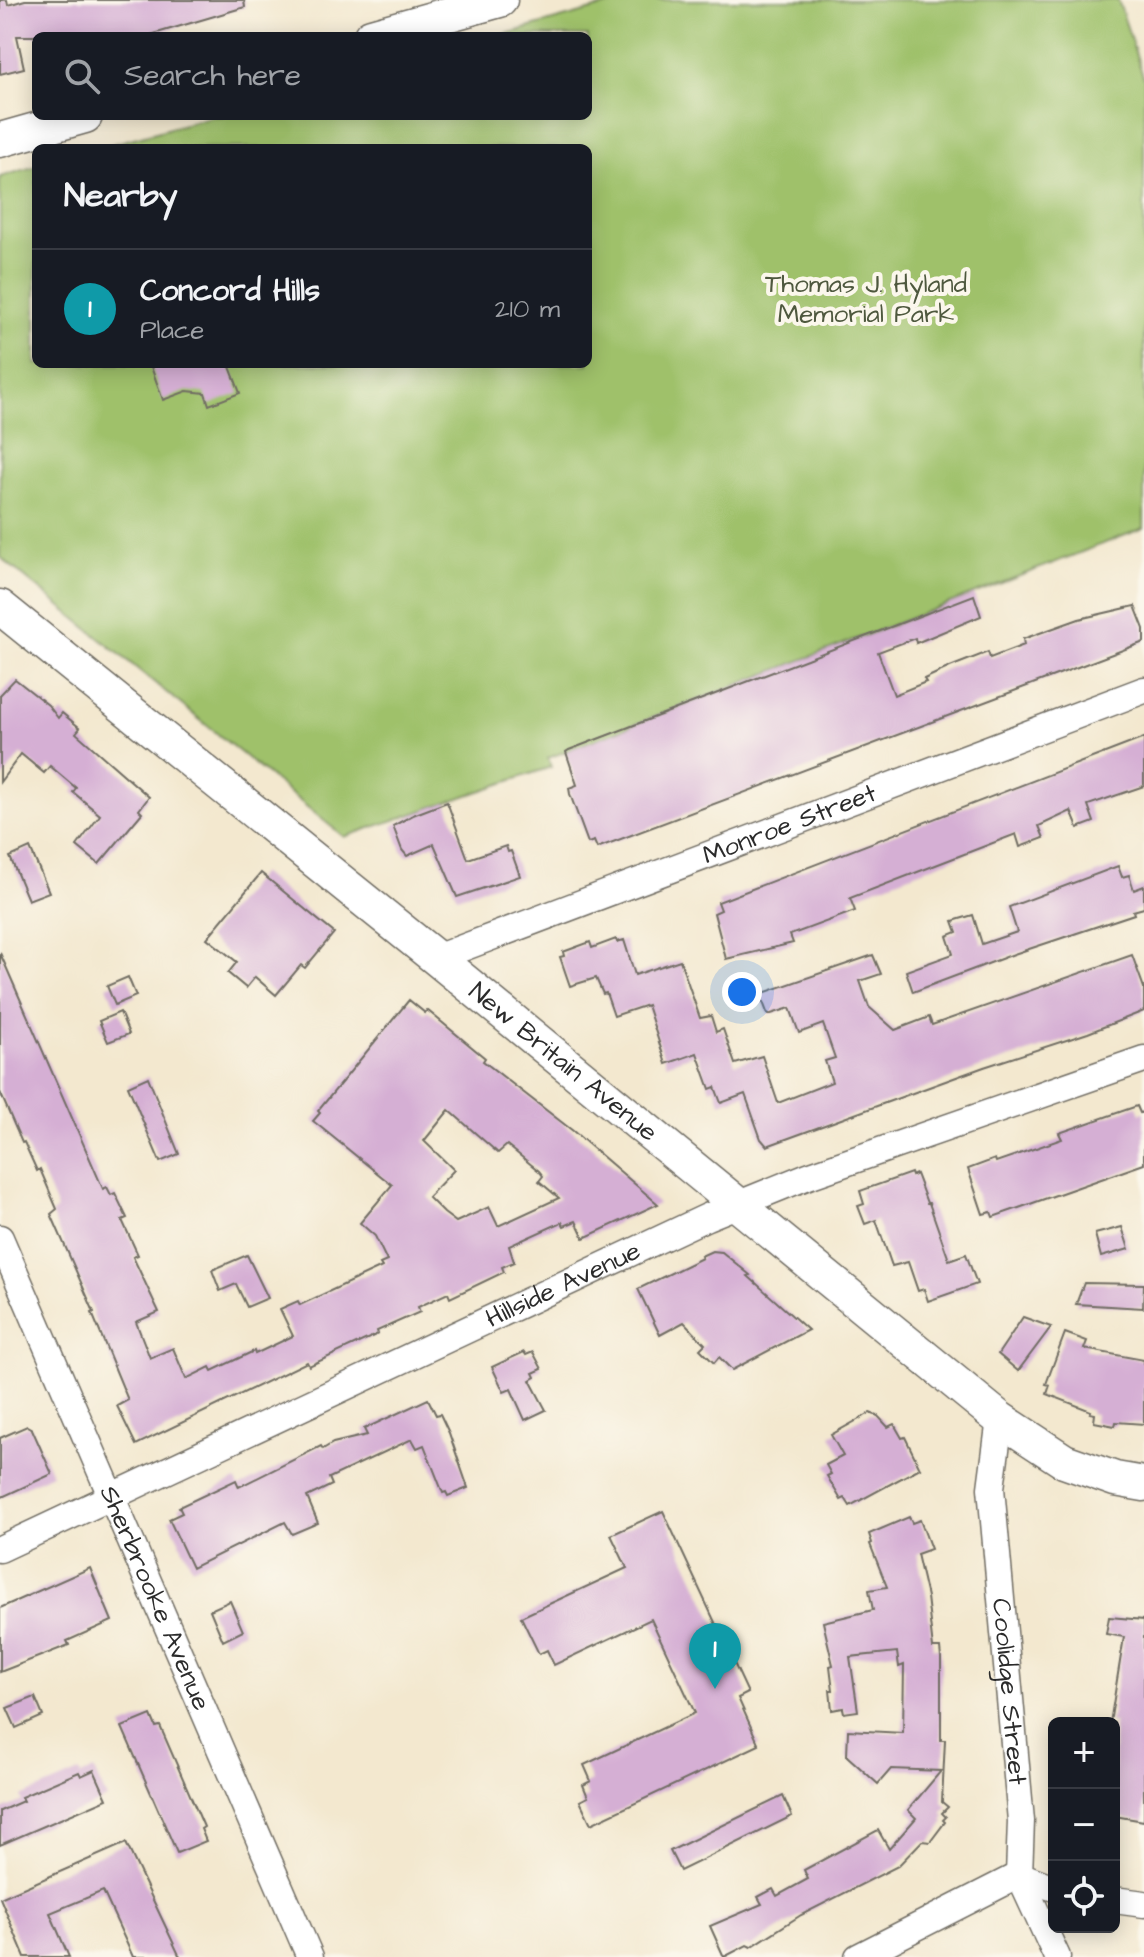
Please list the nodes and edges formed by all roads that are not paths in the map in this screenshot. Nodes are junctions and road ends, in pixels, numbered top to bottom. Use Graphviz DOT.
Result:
graph roads {
  1 [pos="500,0"];
  2 [pos="385,32"];
  3 [pos="71,120"];
  4 [pos="0,140"];
  5 [pos="0,607"];
  6 [pos="1144,690"];
  7 [pos="436,958"];
  8 [pos="1144,1059"];
  9 [pos="735,1205"];
  10 [pos="0,1238"];
  11 [pos="1000,1419"];
  12 [pos="1144,1484"];
  13 [pos="112,1496"];
  14 [pos="0,1549"];
  15 [pos="1019,1875"];
  16 [pos="1048,1886"];
  17 [pos="1120,1901"];
  18 [pos="1144,1904"];
  19 [pos="310,1957"];
  20 [pos="858,1957"];
  21 [pos="1057,1957"];
  1 -- 2 [label="main road"];
  3 -- 4 [label="main road"];
  5 -- 7 [label="main road, New Britain Avenue"];
  6 -- 7 [label="street, Monroe Street"];
  7 -- 9 [label="main road, New Britain Avenue"];
  8 -- 9 [label="street, Hillside Avenue"];
  9 -- 11 [label="main road, New Britain Avenue"];
  9 -- 13 [label="street, Hillside Avenue"];
  10 -- 13 [label="street, Sherbrooke Avenue"];
  11 -- 12 [label="main road, New Britain Avenue"];
  11 -- 15 [label="street, Coolidge Street"];
  13 -- 14 [label="street, Hillside Avenue"];
  13 -- 19 [label="street, Sherbrooke Avenue"];
  15 -- 16 [label="street"];
  15 -- 20 [label="street"];
  15 -- 21 [label="street, Coolidge Street"];
  17 -- 18 [label="street"];
}
